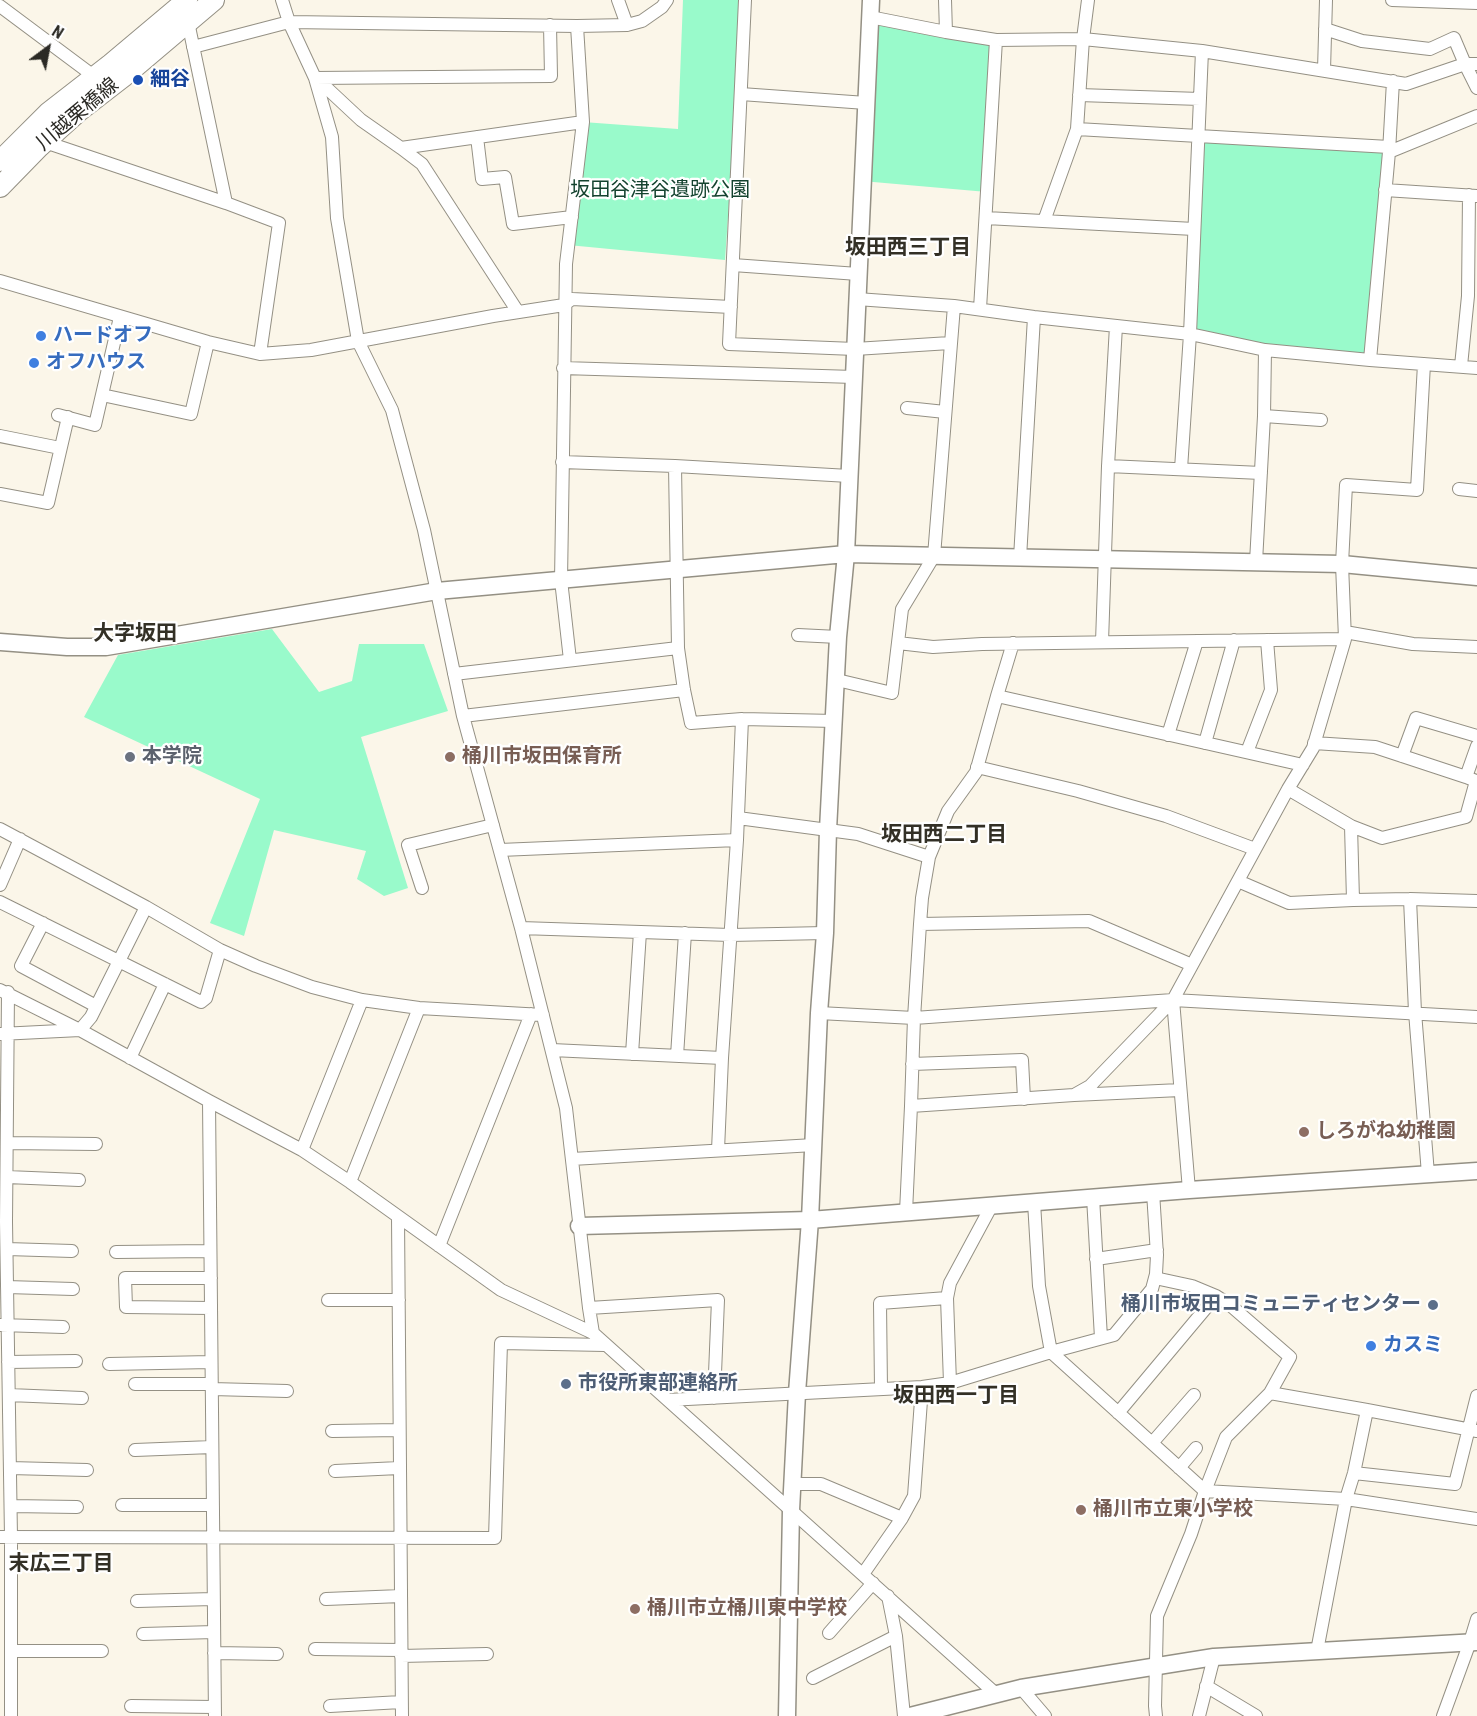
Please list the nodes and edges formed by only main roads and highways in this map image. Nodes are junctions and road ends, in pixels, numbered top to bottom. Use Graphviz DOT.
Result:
graph roads {
  1 [pos="187,0"];
  2 [pos="214,0"];
  3 [pos="0,161"];
  4 [pos="0,187"];
  1 -- 3 [label="main road, 川越栗橋線"];
  2 -- 4 [label="main road, 川越栗橋線"];
}
